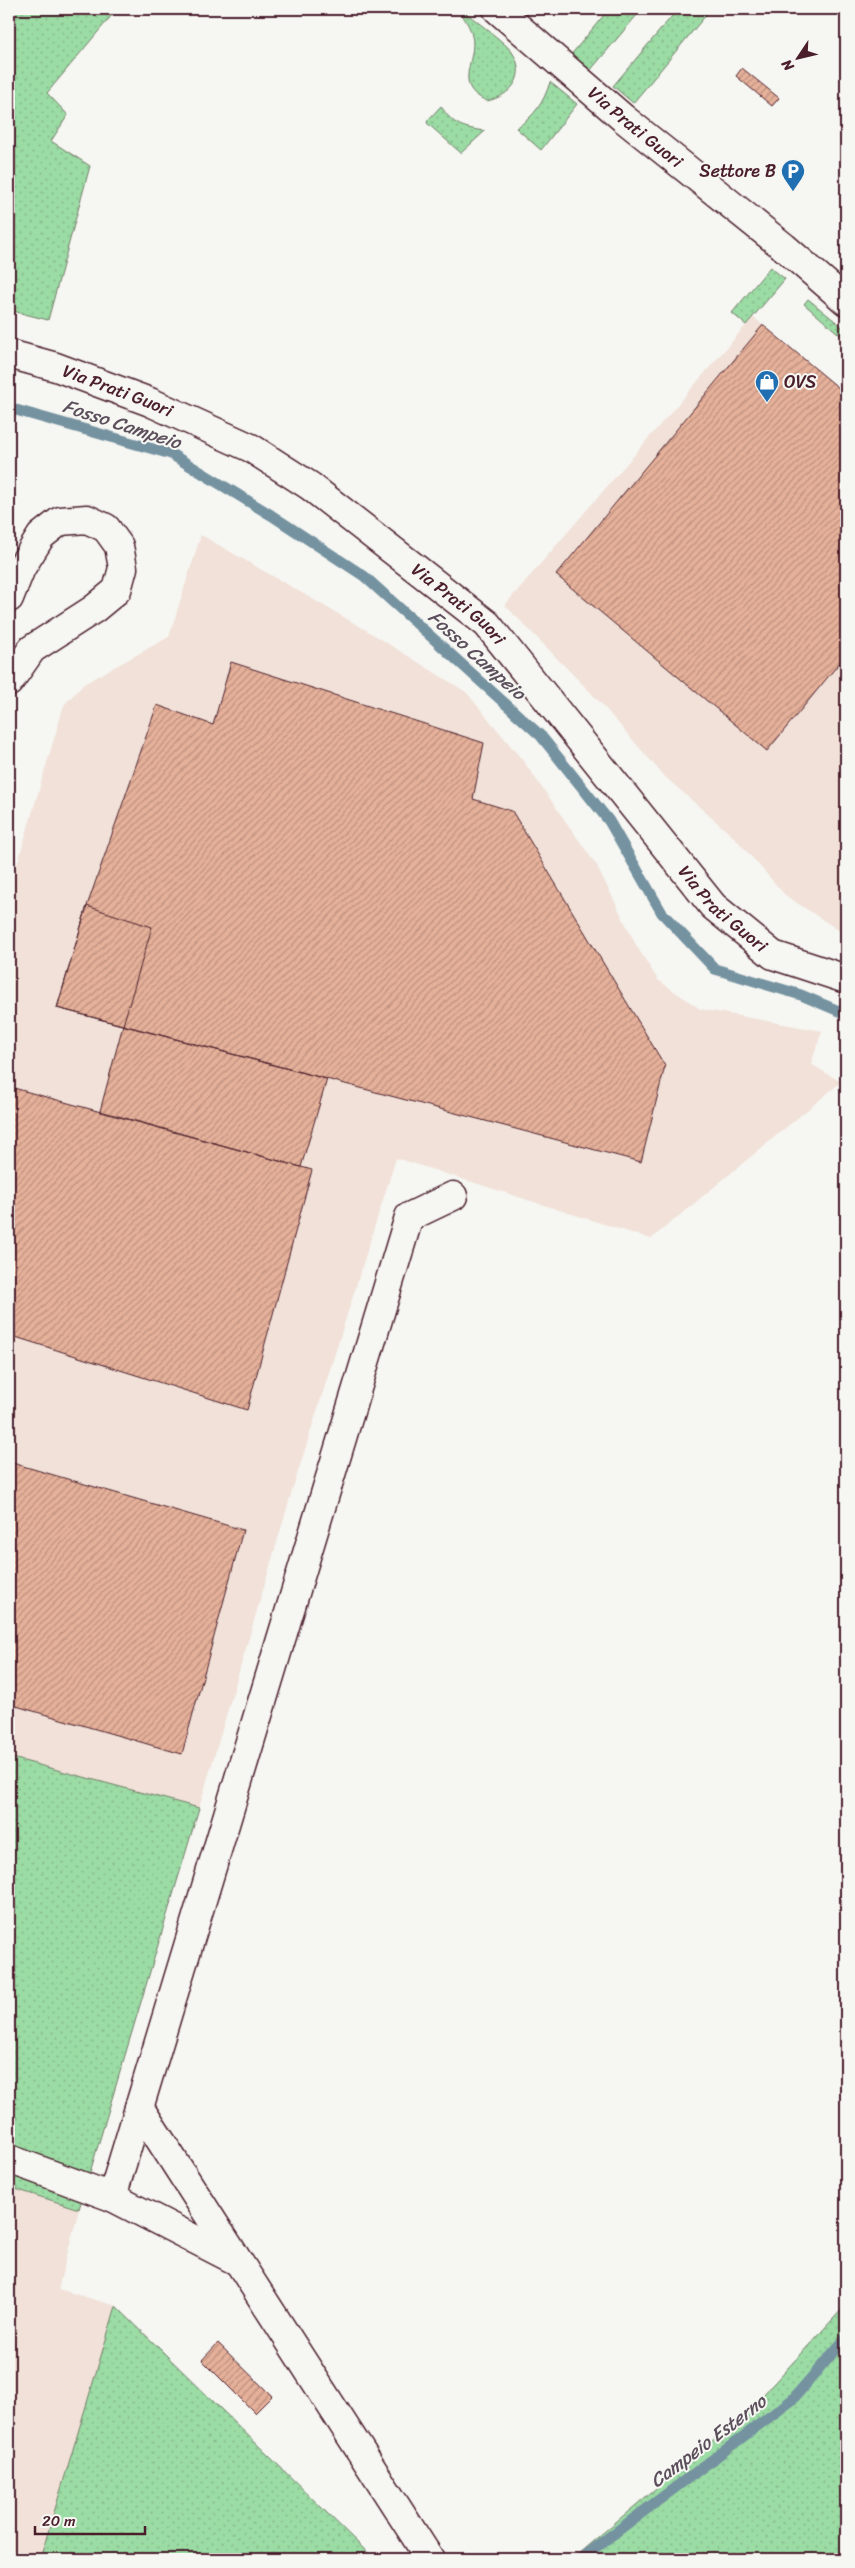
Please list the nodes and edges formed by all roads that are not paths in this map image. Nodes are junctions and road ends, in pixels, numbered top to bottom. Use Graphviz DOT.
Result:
graph roads {
  1 [pos="498,9"];
  2 [pos="846,301"];
  3 [pos="9,354"];
  4 [pos="9,598"];
  5 [pos="9,682"];
  6 [pos="846,979"];
  7 [pos="453,1196"];
  8 [pos="139,2107"];
  9 [pos="9,2158"];
  10 [pos="112,2197"];
  11 [pos="238,2261"];
  12 [pos="430,2559"];
  1 -- 2 [label="street, Via Prati Guori"];
  3 -- 6 [label="street, Via Prati Guori"];
  4 -- 5 [label="street"];
  7 -- 8 [label="street"];
  8 -- 10 [label="street"];
  8 -- 11 [label="street"];
  9 -- 10 [label="street"];
  10 -- 11 [label="street"];
  11 -- 12 [label="street"];
}
